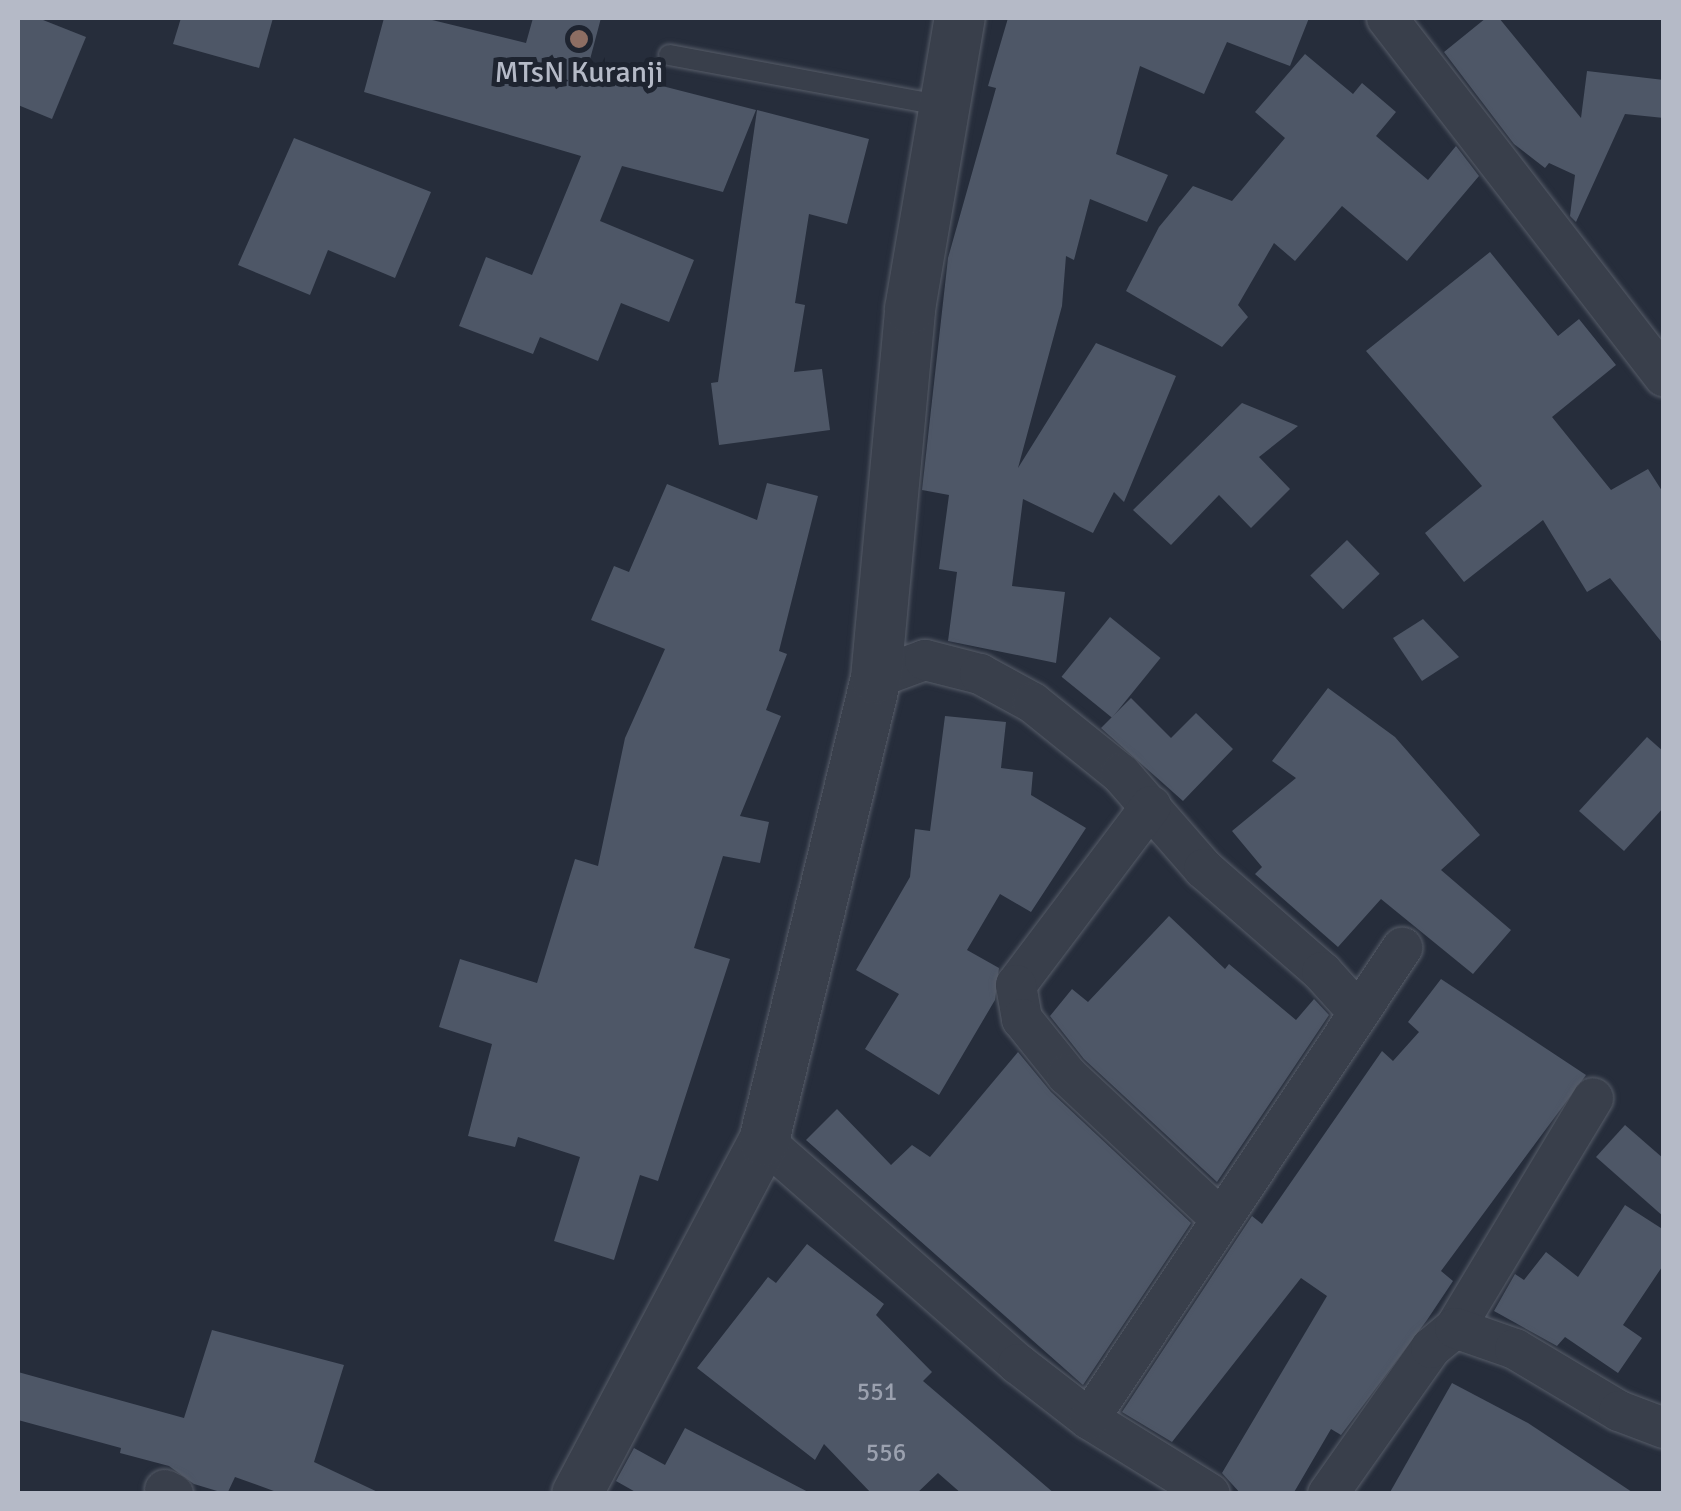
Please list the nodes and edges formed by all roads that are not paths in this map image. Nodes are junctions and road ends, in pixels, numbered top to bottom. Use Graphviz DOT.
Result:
graph roads {
  1 [pos="960,18"];
  2 [pos="1386,18"];
  3 [pos="669,55"];
  4 [pos="945,106"];
  5 [pos="1664,376"];
  6 [pos="876,678"];
  7 [pos="1150,806"];
  8 [pos="1402,948"];
  9 [pos="1358,1012"];
  10 [pos="1593,1098"];
  11 [pos="764,1141"];
  12 [pos="1220,1218"];
  13 [pos="1454,1328"];
  14 [pos="1089,1420"];
  15 [pos="1664,1428"];
  16 [pos="578,1494"];
  17 [pos="1210,1494"];
  18 [pos="1328,1494"];
  1 -- 4 [label="street"];
  2 -- 5 [label="street"];
  3 -- 4 [label="lane"];
  4 -- 6 [label="street"];
  6 -- 7 [label="street"];
  6 -- 11 [label="street"];
  7 -- 9 [label="street"];
  7 -- 12 [label="street"];
  8 -- 9 [label="street"];
  9 -- 12 [label="street"];
  10 -- 13 [label="street"];
  11 -- 14 [label="street"];
  11 -- 16 [label="street"];
  12 -- 14 [label="street"];
  13 -- 15 [label="street"];
  13 -- 18 [label="street"];
  14 -- 17 [label="street"];
}
